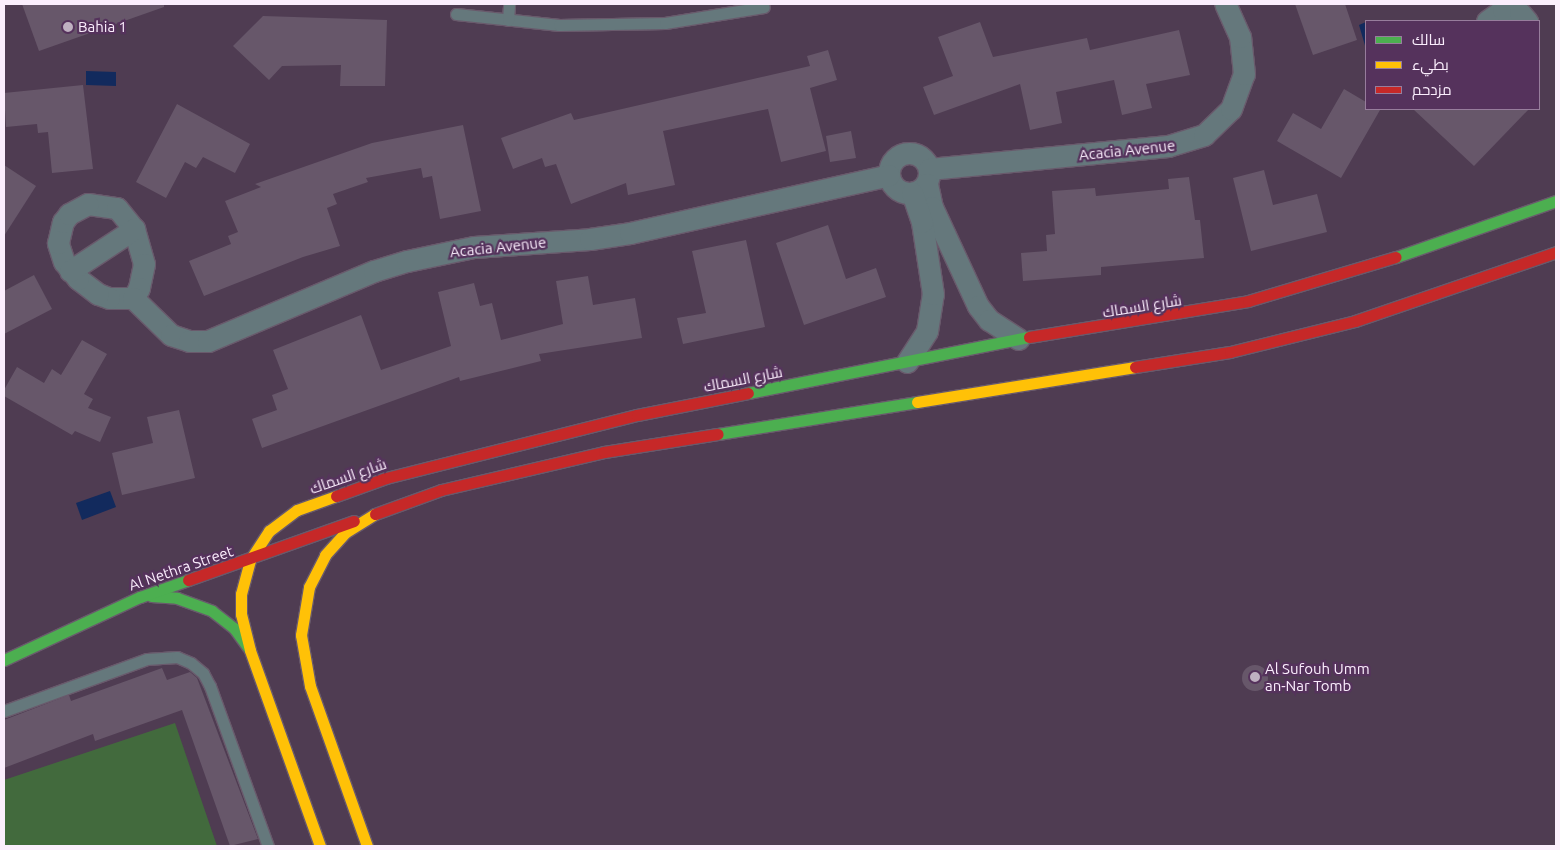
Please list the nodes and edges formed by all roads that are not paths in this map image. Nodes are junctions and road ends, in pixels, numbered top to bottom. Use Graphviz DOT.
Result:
graph roads {
  1 [pos="509,4"];
  2 [pos="1225,4"];
  3 [pos="764,7"];
  4 [pos="1497,12"];
  5 [pos="456,14"];
  6 [pos="508,20"];
  7 [pos="1526,20"];
  8 [pos="889,175"];
  9 [pos="922,182"];
  10 [pos="1556,201"];
  11 [pos="134,229"];
  12 [pos="1556,252"];
  13 [pos="70,271"];
  14 [pos="133,298"];
  15 [pos="1018,340"];
  16 [pos="907,362"];
  17 [pos="371,515"];
  18 [pos="250,560"];
  19 [pos="140,597"];
  20 [pos="250,650"];
  21 [pos="4,660"];
  22 [pos="4,711"];
  23 [pos="268,846"];
  24 [pos="320,846"];
  25 [pos="367,846"];
  1 -- 6 [label="lane"];
  2 -- 9 [label="street, Acacia Avenue"];
  3 -- 6 [label="lane"];
  4 -- 7 [label="street"];
  5 -- 6 [label="lane"];
  8 -- 9 [label="street"];
  8 -- 9 [label="street"];
  8 -- 14 [label="street, Acacia Avenue"];
  9 -- 15 [label="street"];
  9 -- 16 [label="street"];
  10 -- 15 [label="street, شارع السماك"];
  11 -- 13 [label="street"];
  11 -- 13 [label="street"];
  11 -- 14 [label="street"];
  12 -- 17 [label="street"];
  13 -- 14 [label="street"];
  15 -- 16 [label="street, شارع السماك"];
  16 -- 18 [label="street, شارع السماك"];
  17 -- 18 [label="street, Al Nethra Street"];
  17 -- 25 [label="street"];
  18 -- 19 [label="street, Al Nethra Street"];
  18 -- 20 [label="street, شارع السماك"];
  19 -- 20 [label="street"];
  19 -- 21 [label="street, Al Nethra Street"];
  20 -- 24 [label="street, شارع السماك"];
  22 -- 23 [label="lane"];
}
